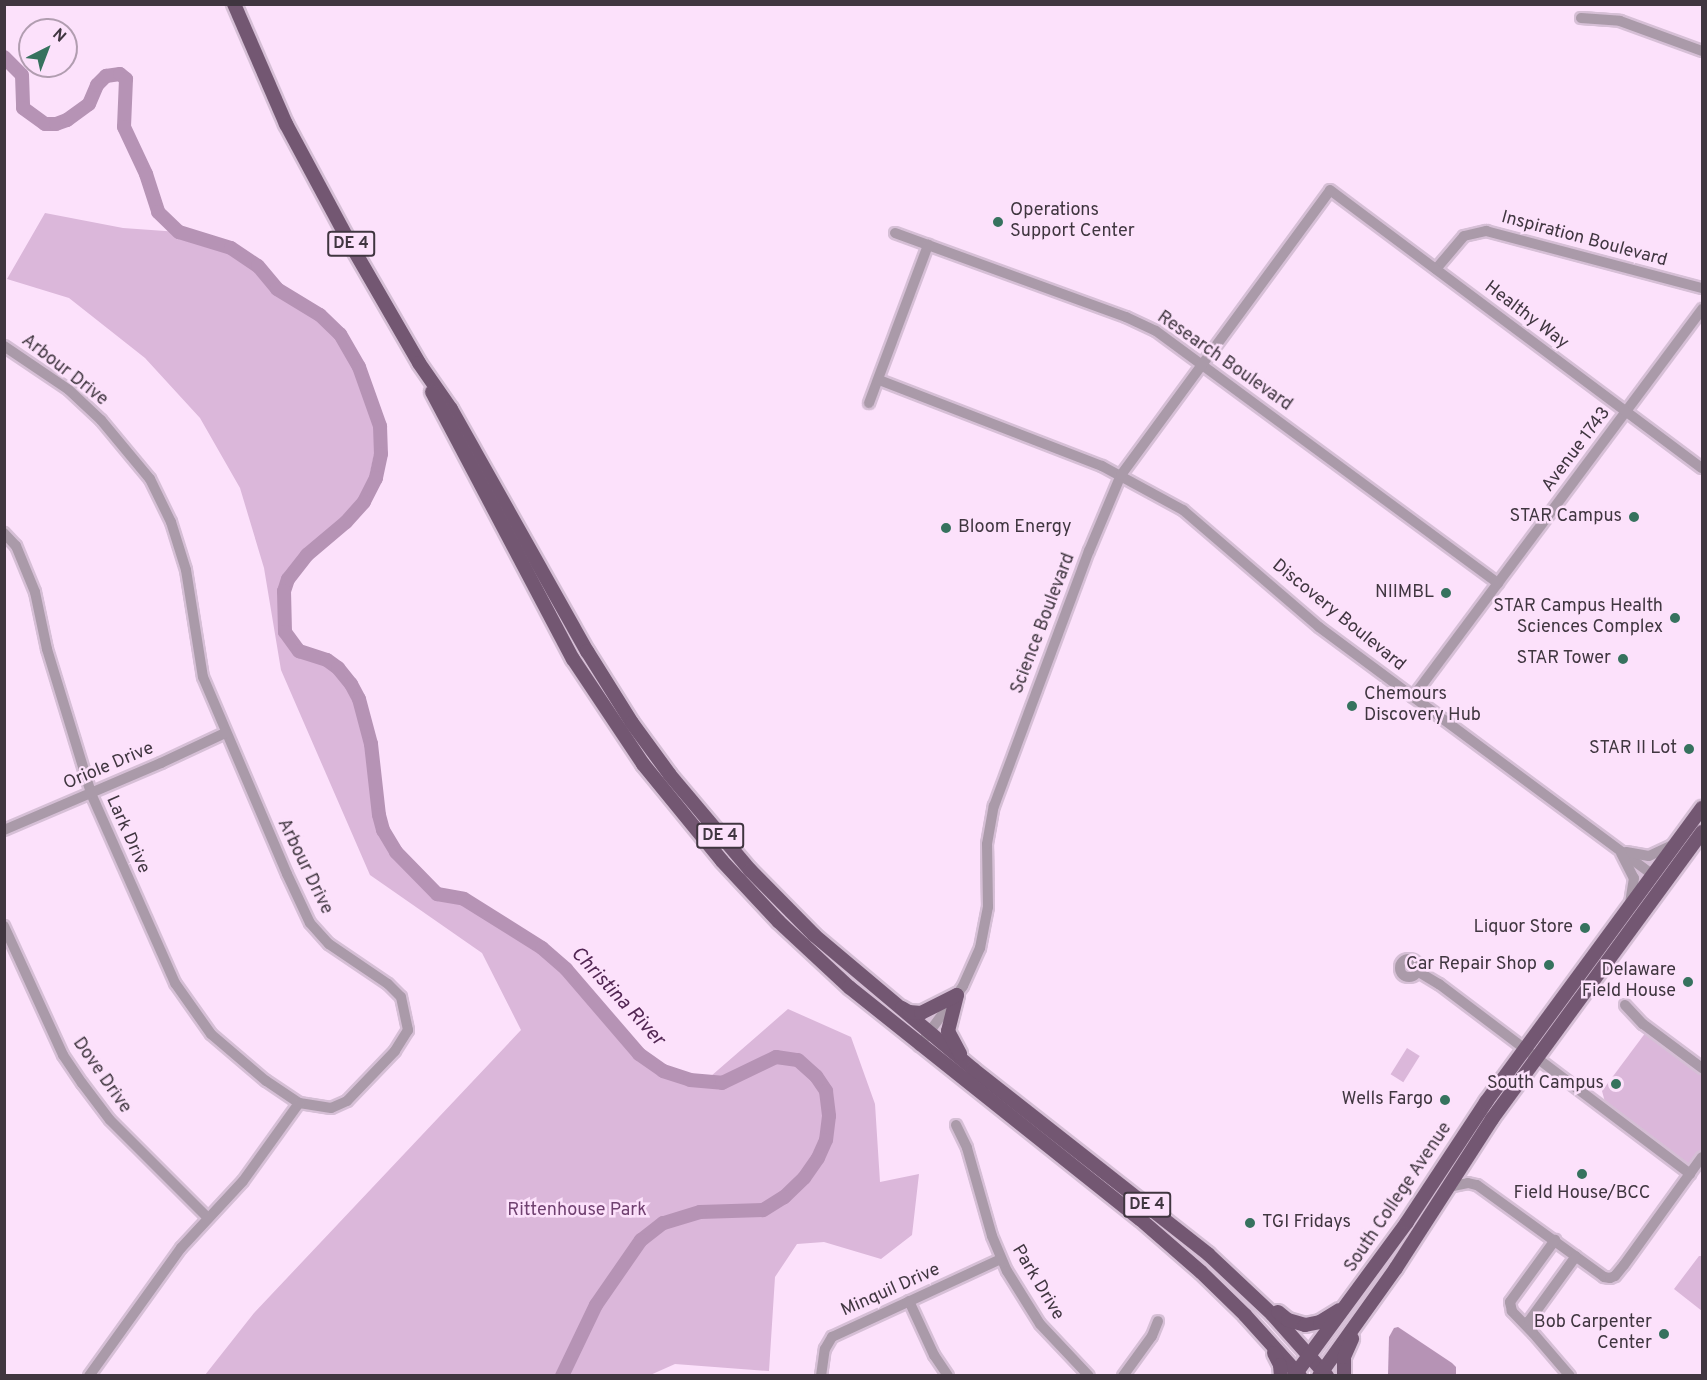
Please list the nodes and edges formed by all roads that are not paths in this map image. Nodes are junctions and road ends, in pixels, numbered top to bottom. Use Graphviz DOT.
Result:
graph roads {
  1 [pos="234,4"];
  2 [pos="1581,18"];
  3 [pos="1702,51"];
  4 [pos="1330,190"];
  5 [pos="895,233"];
  6 [pos="928,245"];
  7 [pos="1436,269"];
  8 [pos="1702,288"];
  9 [pos="1702,309"];
  10 [pos="4,346"];
  11 [pos="419,363"];
  12 [pos="1202,363"];
  13 [pos="879,380"];
  14 [pos="869,403"];
  15 [pos="1626,411"];
  16 [pos="1702,468"];
  17 [pos="1121,475"];
  18 [pos="4,533"];
  19 [pos="1498,583"];
  20 [pos="1413,697"];
  21 [pos="225,733"];
  22 [pos="91,793"];
  23 [pos="1702,808"];
  24 [pos="4,830"];
  25 [pos="1702,832"];
  26 [pos="1676,844"];
  27 [pos="1620,850"];
  28 [pos="1653,875"];
  29 [pos="1628,909"];
  30 [pos="4,927"];
  31 [pos="1417,971"];
  32 [pos="957,995"];
  33 [pos="883,996"];
  34 [pos="1626,1005"];
  35 [pos="929,1033"];
  36 [pos="919,1046"];
  37 [pos="1525,1049"];
  38 [pos="1536,1058"];
  39 [pos="1702,1068"];
  40 [pos="973,1069"];
  41 [pos="298,1103"];
  42 [pos="956,1125"];
  43 [pos="1702,1157"];
  44 [pos="1690,1174"];
  45 [pos="1448,1187"];
  46 [pos="208,1218"];
  47 [pos="1555,1240"];
  48 [pos="1576,1256"];
  49 [pos="1001,1259"];
  50 [pos="1240,1282"];
  51 [pos="909,1301"];
  52 [pos="1346,1306"];
  53 [pos="1359,1320"];
  54 [pos="1158,1321"];
  55 [pos="1533,1333"];
  56 [pos="1264,1335"];
  57 [pos="1309,1355"];
  58 [pos="1297,1374"];
  59 [pos="1323,1374"];
  60 [pos="89,1376"];
  61 [pos="821,1376"];
  62 [pos="948,1376"];
  63 [pos="1089,1376"];
  64 [pos="1123,1376"];
  65 [pos="1281,1376"];
  66 [pos="1344,1376"];
  67 [pos="1570,1376"];
  1 -- 11 [label="main road, DE 4"];
  2 -- 3 [label="street"];
  4 -- 7 [label="street, Healthy Way"];
  4 -- 12 [label="street, Science Boulevard"];
  5 -- 6 [label="street, Research Boulevard"];
  6 -- 12 [label="street, Research Boulevard"];
  6 -- 13 [label="street"];
  7 -- 8 [label="street, Inspiration Boulevard"];
  7 -- 15 [label="street, Healthy Way"];
  9 -- 15 [label="street, Avenue 1743"];
  10 -- 21 [label="street, Arbour Drive"];
  11 -- 33 [label="main road, DE 4"];
  11 -- 36 [label="main road, DE 4"];
  12 -- 17 [label="street, Science Boulevard"];
  12 -- 19 [label="street, Research Boulevard"];
  13 -- 14 [label="street"];
  13 -- 17 [label="street, Discovery Boulevard"];
  15 -- 16 [label="street, Healthy Way"];
  15 -- 19 [label="street, Avenue 1743"];
  17 -- 20 [label="street, Discovery Boulevard"];
  17 -- 32 [label="street, Science Boulevard"];
  18 -- 22 [label="street, Lark Drive"];
  19 -- 20 [label="street, Avenue 1743"];
  20 -- 27 [label="street, Discovery Boulevard"];
  21 -- 22 [label="street, Oriole Drive"];
  21 -- 41 [label="street, Arbour Drive"];
  22 -- 24 [label="street, Oriole Drive"];
  22 -- 41 [label="street, Lark Drive"];
  23 -- 26 [label="main road, South College Avenue"];
  25 -- 38 [label="main road, South College Avenue"];
  26 -- 27 [label="street, Discovery Boulevard"];
  26 -- 28 [label="main road, South College Avenue"];
  27 -- 28 [label="street, Discovery Boulevard"];
  27 -- 29 [label="street, Discovery Boulevard"];
  28 -- 29 [label="main road, South College Avenue"];
  29 -- 37 [label="main road, South College Avenue"];
  30 -- 46 [label="street, Dove Drive"];
  31 -- 37 [label="street"];
  32 -- 33 [label="main road"];
  32 -- 35 [label="street, Science Boulevard"];
  32 -- 40 [label="main road"];
  33 -- 35 [label="main road, DE 4"];
  34 -- 39 [label="street"];
  35 -- 36 [label="street, Science Boulevard"];
  35 -- 40 [label="main road, DE 4"];
  36 -- 56 [label="main road, DE 4"];
  37 -- 38 [label="street"];
  37 -- 52 [label="main road, South College Avenue"];
  38 -- 44 [label="street"];
  38 -- 45 [label="main road, South College Avenue"];
  40 -- 50 [label="main road, DE 4"];
  41 -- 46 [label="street"];
  42 -- 49 [label="street, Park Drive"];
  43 -- 44 [label="street"];
  44 -- 48 [label="street"];
  45 -- 47 [label="street"];
  45 -- 53 [label="main road, South College Avenue"];
  46 -- 60 [label="street"];
  47 -- 48 [label="street"];
  47 -- 55 [label="street"];
  48 -- 55 [label="street"];
  49 -- 51 [label="street, Minquil Drive"];
  49 -- 63 [label="street, Park Drive"];
  50 -- 52 [label="main road"];
  50 -- 57 [label="main road, DE 4"];
  51 -- 61 [label="street, Minquil Drive"];
  51 -- 62 [label="street"];
  52 -- 57 [label="main road, South College Avenue"];
  53 -- 59 [label="main road, South College Avenue"];
  53 -- 66 [label="main road"];
  54 -- 64 [label="street"];
  55 -- 67 [label="street"];
  56 -- 58 [label="main road, DE 4"];
  56 -- 65 [label="main road"];
  57 -- 58 [label="main road, South College Avenue"];
  57 -- 59 [label="main road, DE 4"];
}
